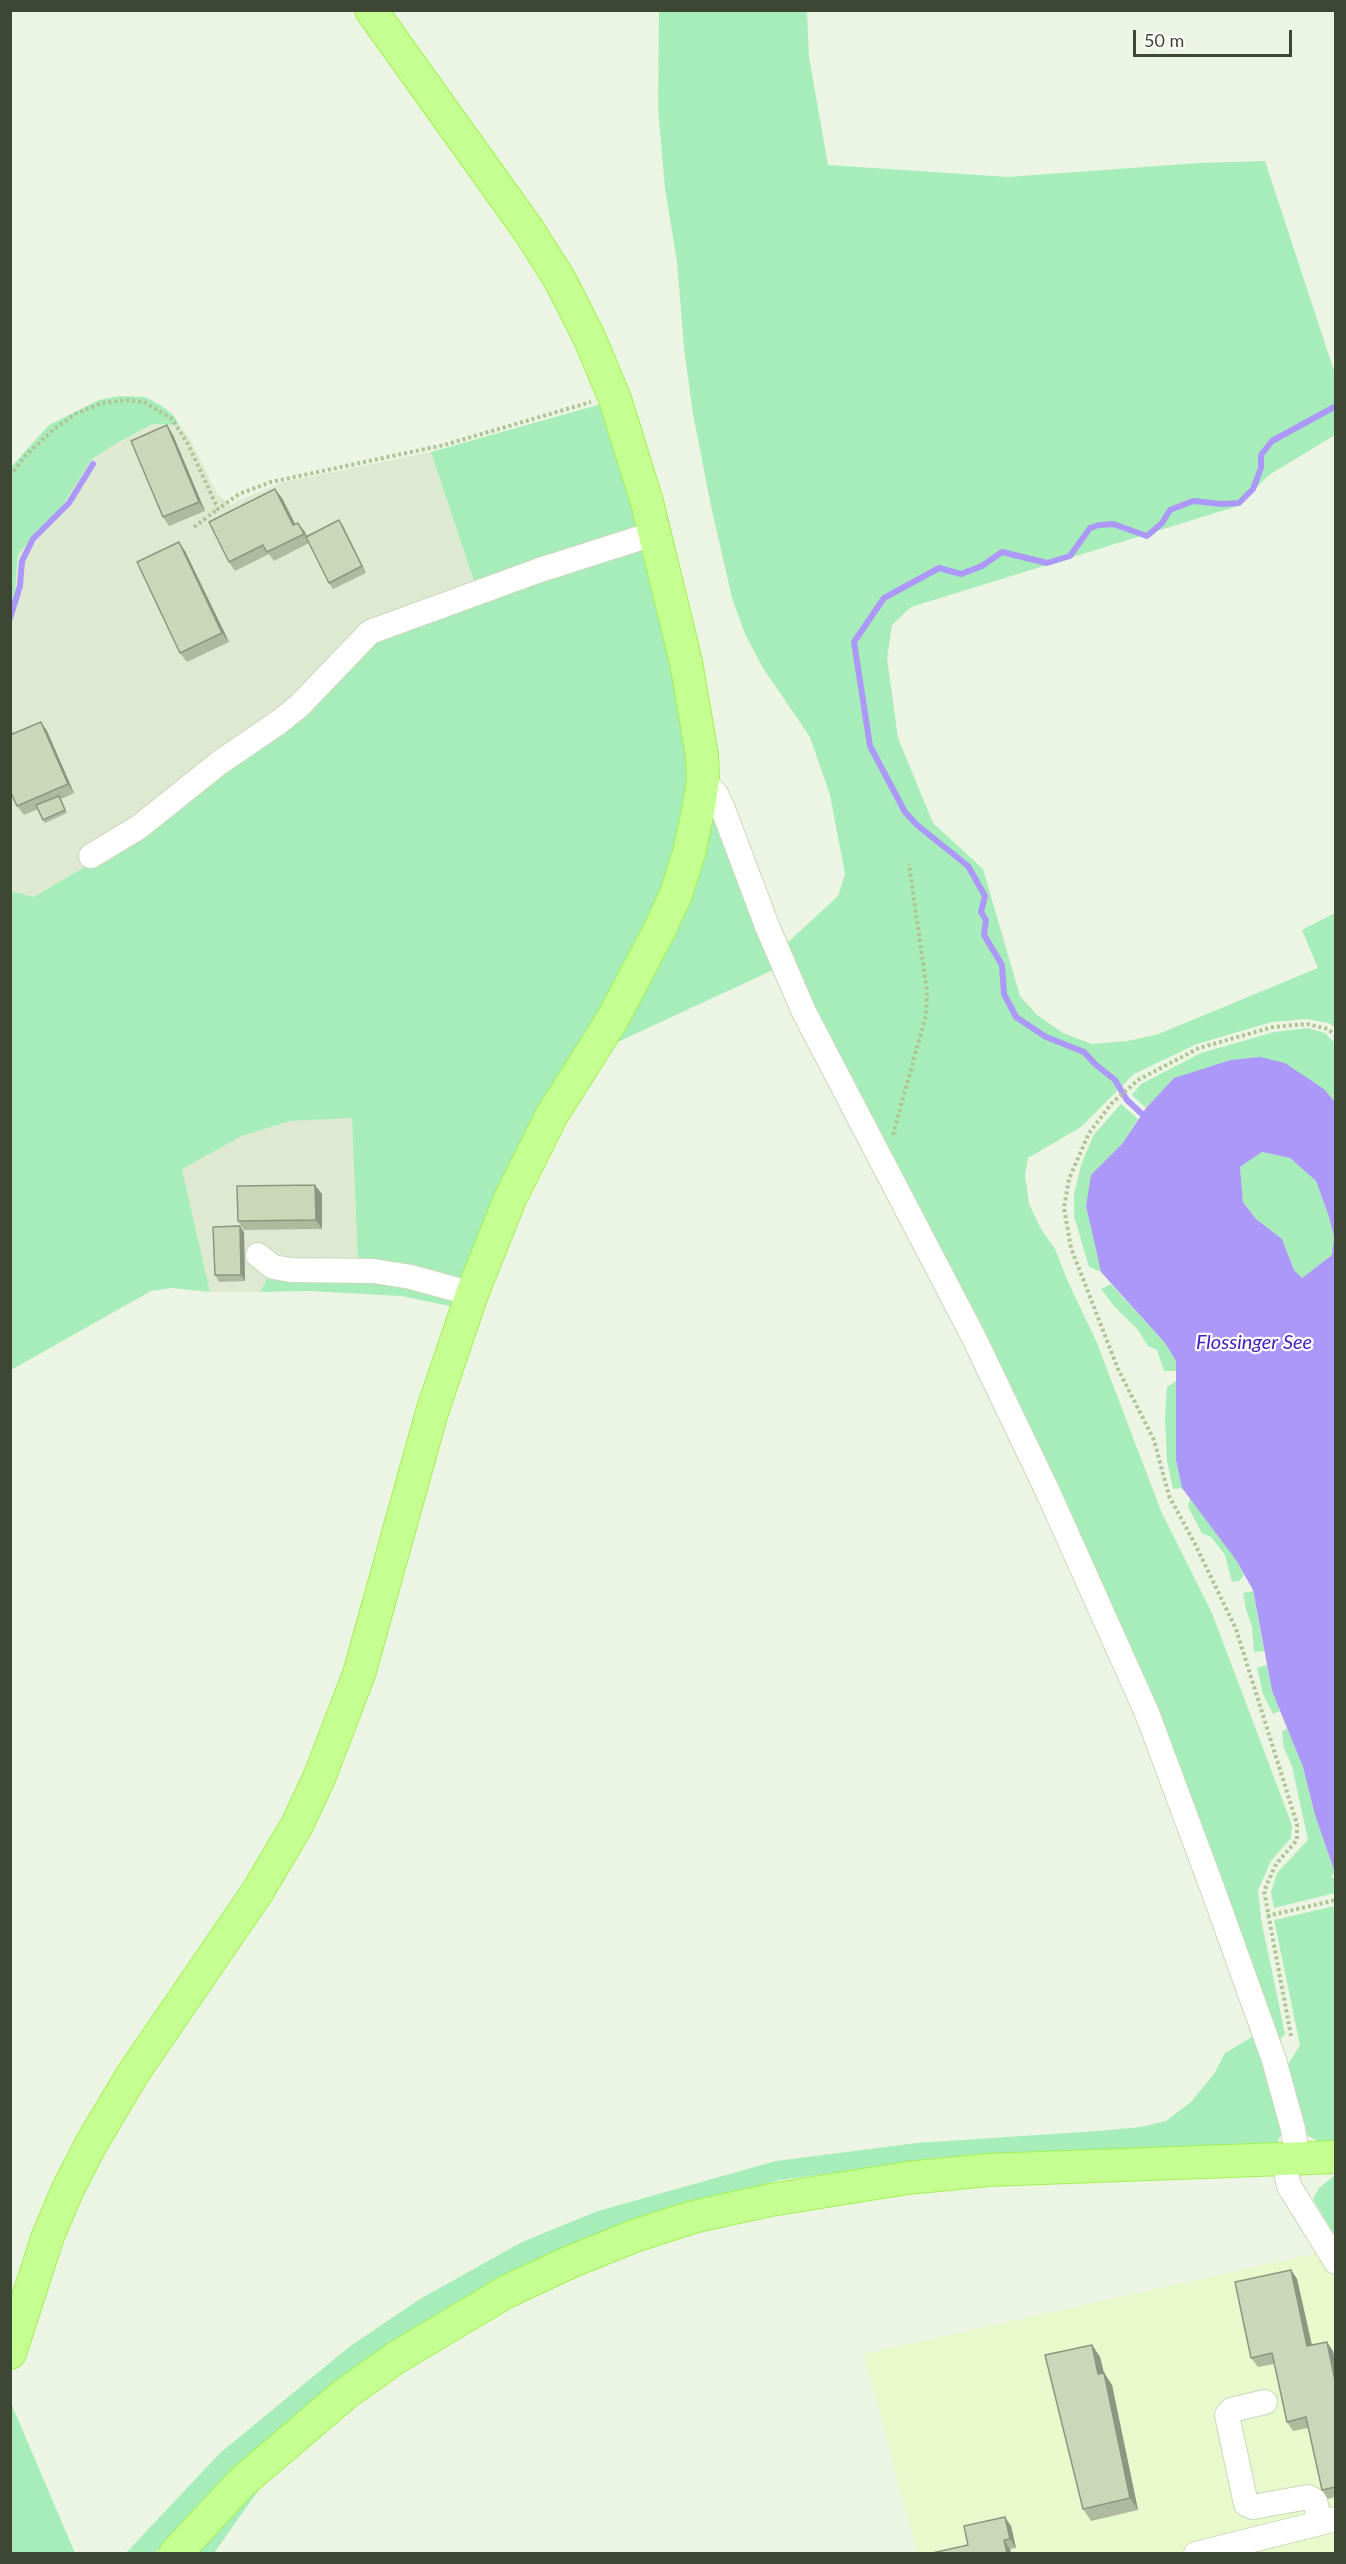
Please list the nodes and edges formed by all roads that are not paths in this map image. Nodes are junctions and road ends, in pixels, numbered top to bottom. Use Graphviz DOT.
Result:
graph roads {
  1 [pos="371,10"];
  2 [pos="656,534"];
  3 [pos="703,780"];
  4 [pos="91,856"];
  5 [pos="258,1255"];
  6 [pos="472,1294"];
  7 [pos="1335,2157"];
  8 [pos="1290,2159"];
  9 [pos="1335,2262"];
  10 [pos="10,2353"];
  11 [pos="1265,2402"];
  12 [pos="1328,2521"];
  13 [pos="175,2553"];
  14 [pos="1196,2553"];
  1 -- 2 [label="main road"];
  2 -- 3 [label="main road"];
  2 -- 4 [label="street"];
  3 -- 6 [label="main road"];
  3 -- 8 [label="street"];
  5 -- 6 [label="street"];
  6 -- 10 [label="main road"];
  7 -- 8 [label="main road"];
  8 -- 9 [label="street"];
  8 -- 13 [label="main road"];
  11 -- 12 [label="street"];
  12 -- 14 [label="street"];
}
